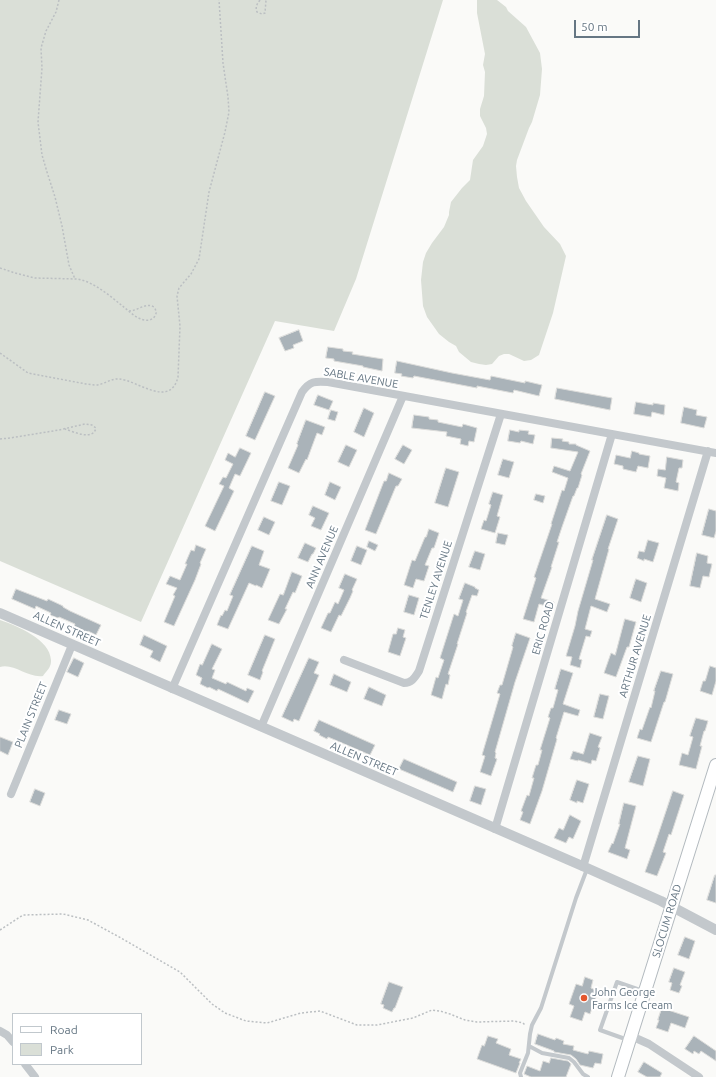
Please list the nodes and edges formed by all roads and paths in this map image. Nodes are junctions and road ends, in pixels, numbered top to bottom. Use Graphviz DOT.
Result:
graph roads {
  1 [pos="60,0"];
  2 [pos="219,0"];
  3 [pos="260,0"];
  4 [pos="266,0"];
  5 [pos="0,268"];
  6 [pos="75,279"];
  7 [pos="129,311"];
  8 [pos="0,353"];
  9 [pos="403,396"];
  10 [pos="501,414"];
  11 [pos="65,429"];
  12 [pos="612,434"];
  13 [pos="0,439"];
  14 [pos="712,452"];
  15 [pos="0,613"];
  16 [pos="72,645"];
  17 [pos="344,660"];
  18 [pos="172,689"];
  19 [pos="261,727"];
  20 [pos="716,765"];
  21 [pos="11,794"];
  22 [pos="495,829"];
  23 [pos="585,868"];
  24 [pos="671,907"];
  25 [pos="0,930"];
  26 [pos="716,930"];
  27 [pos="645,992"];
  28 [pos="531,1030"];
  29 [pos="0,1031"];
  30 [pos="630,1038"];
  31 [pos="12,1041"];
  32 [pos="529,1046"];
  33 [pos="26,1065"];
  34 [pos="35,1077"];
  35 [pos="521,1077"];
  36 [pos="588,1077"];
  37 [pos="618,1077"];
  38 [pos="699,1077"];
  1 -- 6 [label="path"];
  2 -- 8 [label="path"];
  3 -- 4 [label="path"];
  5 -- 6 [label="path"];
  6 -- 7 [label="path"];
  7 -- 7 [label="path"];
  9 -- 10 [label="street, SABLE AVENUE"];
  9 -- 18 [label="street, SABLE AVENUE"];
  9 -- 19 [label="street, ANN AVENUE"];
  10 -- 12 [label="street, SABLE AVENUE"];
  10 -- 17 [label="street, TENLEY AVENUE"];
  11 -- 11 [label="path"];
  11 -- 13 [label="path"];
  12 -- 14 [label="street, SABLE AVENUE"];
  12 -- 22 [label="street, ERIC ROAD"];
  14 -- 23 [label="street, ARTHUR AVENUE"];
  15 -- 16 [label="street, ALLEN STREET"];
  16 -- 18 [label="street, ALLEN STREET"];
  16 -- 21 [label="street, PLAIN STREET"];
  18 -- 19 [label="street, ALLEN STREET"];
  19 -- 22 [label="street, ALLEN STREET"];
  20 -- 24 [label="main road, SLOCUM ROAD"];
  22 -- 23 [label="street, ALLEN STREET"];
  23 -- 24 [label="street, ALLEN STREET"];
  23 -- 28 [label="lane"];
  24 -- 26 [label="street, ALLEN STREET"];
  24 -- 27 [label="main road, SLOCUM ROAD"];
  25 -- 28 [label="path"];
  27 -- 30 [label="main road, SLOCUM ROAD"];
  27 -- 30 [label="lane"];
  28 -- 32 [label="lane"];
  29 -- 31 [label="street"];
  30 -- 37 [label="main road, SLOCUM ROAD"];
  30 -- 38 [label="street"];
  32 -- 35 [label="lane"];
  32 -- 36 [label="lane"];
  33 -- 34 [label="street"];
}
